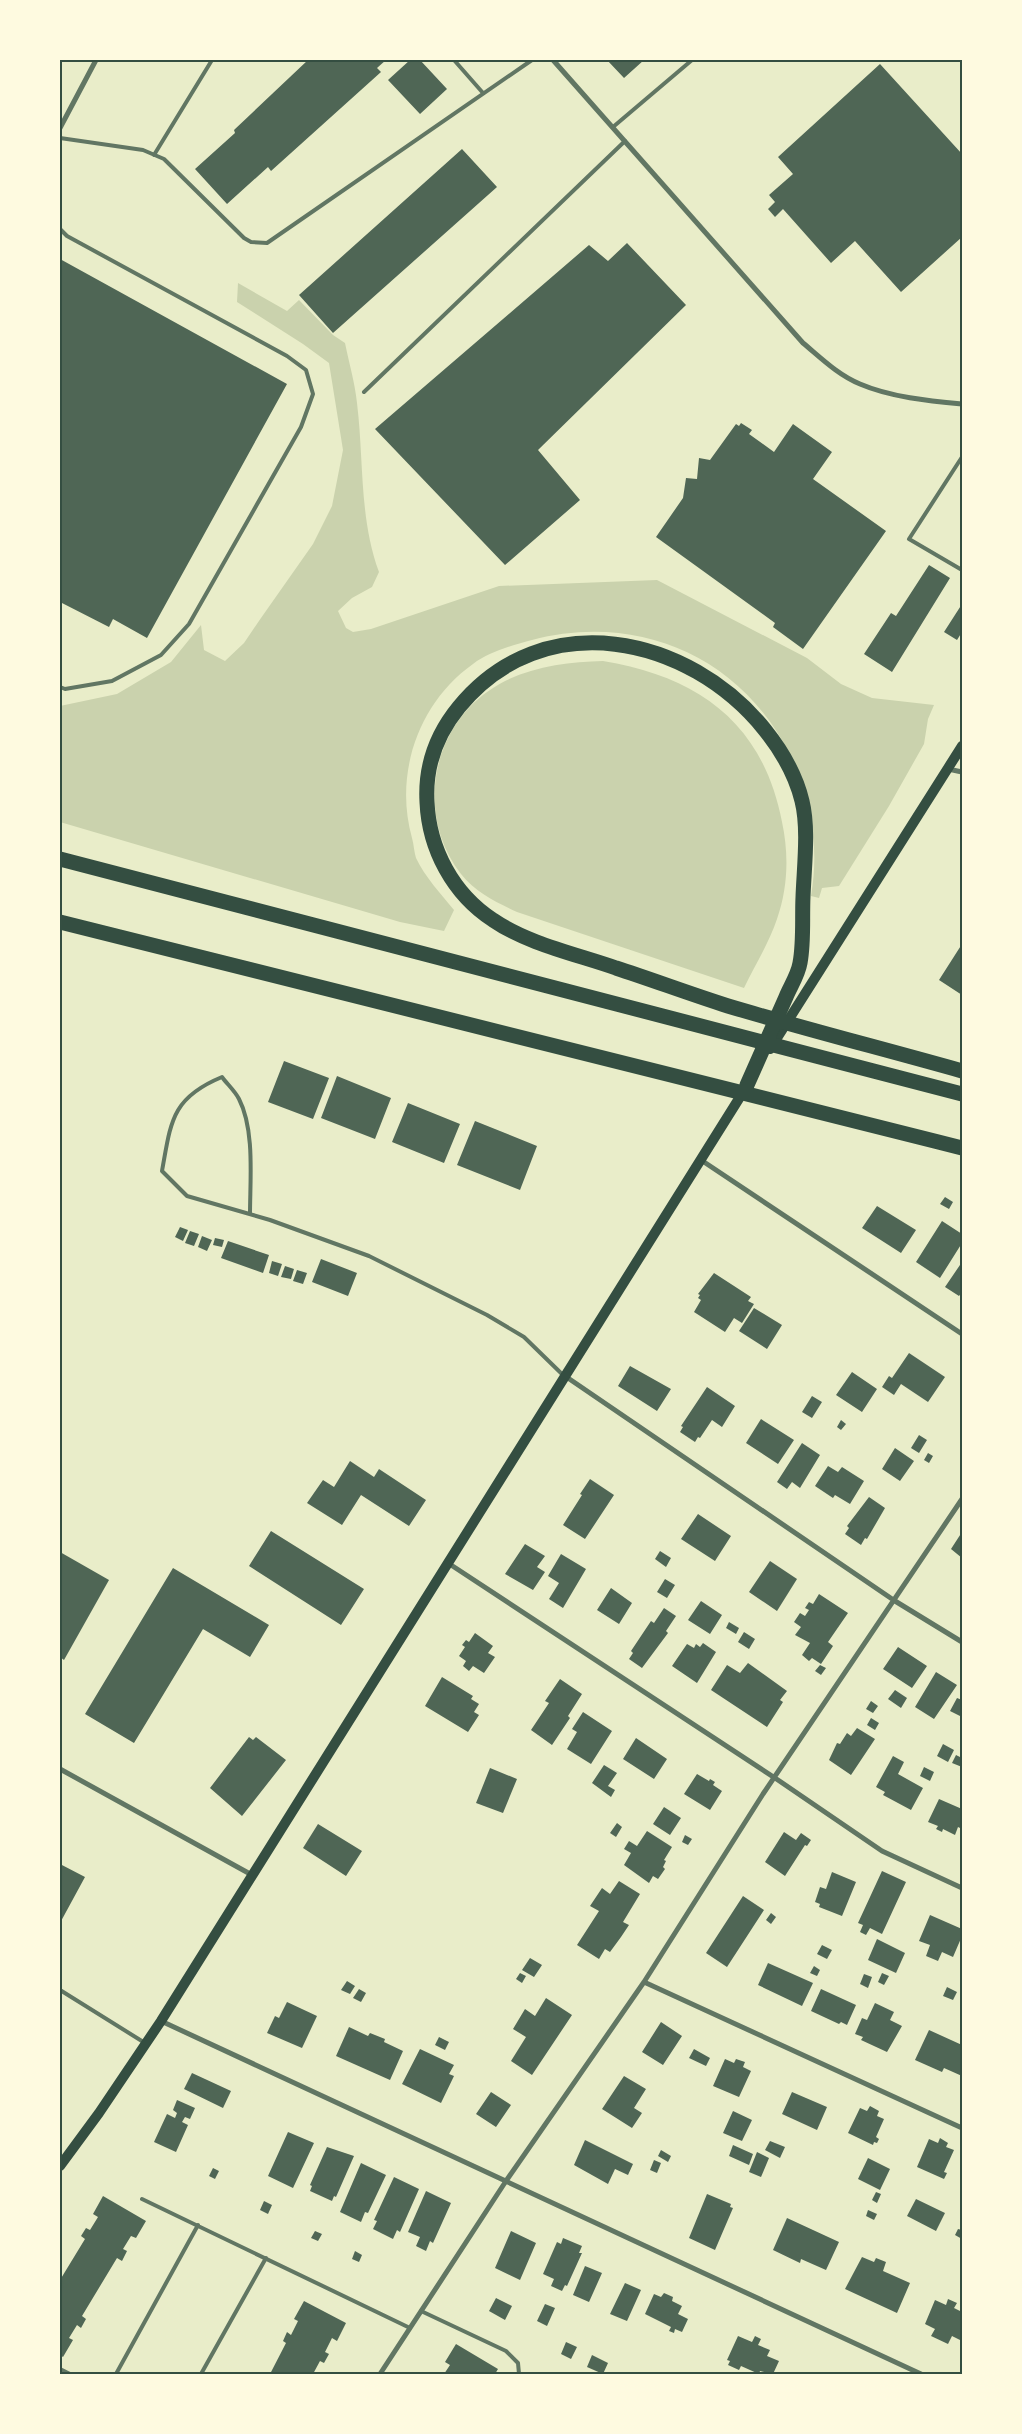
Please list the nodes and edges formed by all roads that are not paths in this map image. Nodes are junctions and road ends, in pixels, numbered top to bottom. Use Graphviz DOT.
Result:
graph roads {
  1 [pos="96,60"];
  2 [pos="212,60"];
  3 [pos="454,60"];
  4 [pos="532,60"];
  5 [pos="553,60"];
  6 [pos="692,60"];
  7 [pos="483,93"];
  8 [pos="613,127"];
  9 [pos="60,128"];
  10 [pos="60,138"];
  11 [pos="626,141"];
  12 [pos="154,155"];
  13 [pos="60,229"];
  14 [pos="364,392"];
  15 [pos="962,404"];
  16 [pos="962,457"];
  17 [pos="962,570"];
  18 [pos="60,687"];
  19 [pos="962,746"];
  20 [pos="947,769"];
  21 [pos="962,772"];
  22 [pos="60,859"];
  23 [pos="60,922"];
  24 [pos="962,1071"];
  25 [pos="748,1085"];
  26 [pos="962,1094"];
  27 [pos="962,1148"];
  28 [pos="700,1159"];
  29 [pos="250,1214"];
  30 [pos="962,1334"];
  31 [pos="564,1376"];
  32 [pos="962,1500"];
  33 [pos="448,1563"];
  34 [pos="895,1601"];
  35 [pos="962,1642"];
  36 [pos="60,1769"];
  37 [pos="775,1778"];
  38 [pos="252,1876"];
  39 [pos="962,1888"];
  40 [pos="644,1982"];
  41 [pos="60,1990"];
  42 [pos="161,2021"];
  43 [pos="145,2043"];
  44 [pos="962,2128"];
  45 [pos="60,2166"];
  46 [pos="506,2181"];
  47 [pos="142,2198"];
  48 [pos="198,2225"];
  49 [pos="266,2258"];
  50 [pos="421,2311"];
  51 [pos="410,2328"];
  52 [pos="60,2369"];
  53 [pos="70,2374"];
  54 [pos="116,2374"];
  55 [pos="202,2374"];
  56 [pos="380,2374"];
  57 [pos="519,2374"];
  58 [pos="921,2374"];
  1 -- 9 [label="street"];
  2 -- 12 [label="lane"];
  3 -- 7 [label="lane"];
  4 -- 7 [label="lane"];
  5 -- 8 [label="street"];
  6 -- 8 [label="lane"];
  7 -- 12 [label="lane"];
  8 -- 11 [label="street"];
  10 -- 12 [label="lane"];
  11 -- 14 [label="lane"];
  11 -- 15 [label="street"];
  13 -- 18 [label="lane"];
  16 -- 17 [label="lane"];
  19 -- 20 [label="main road"];
  20 -- 21 [label="street"];
  20 -- 25 [label="main road"];
  22 -- 26 [label="highway"];
  23 -- 27 [label="highway"];
  24 -- 25 [label="highway"];
  25 -- 28 [label="main road"];
  28 -- 30 [label="street"];
  28 -- 31 [label="main road"];
  29 -- 29 [label="lane"];
  29 -- 31 [label="lane"];
  31 -- 33 [label="main road"];
  31 -- 34 [label="street"];
  32 -- 34 [label="street"];
  33 -- 37 [label="street"];
  33 -- 38 [label="main road"];
  34 -- 35 [label="street"];
  34 -- 37 [label="street"];
  36 -- 38 [label="street"];
  37 -- 39 [label="street"];
  37 -- 40 [label="street"];
  38 -- 42 [label="main road"];
  40 -- 44 [label="street"];
  40 -- 46 [label="street"];
  41 -- 43 [label="lane"];
  42 -- 43 [label="main road"];
  42 -- 46 [label="street"];
  43 -- 45 [label="main road"];
  46 -- 50 [label="street"];
  46 -- 58 [label="street"];
  47 -- 48 [label="lane"];
  48 -- 49 [label="lane"];
  48 -- 54 [label="lane"];
  49 -- 51 [label="lane"];
  49 -- 55 [label="lane"];
  50 -- 51 [label="street"];
  50 -- 57 [label="lane"];
  51 -- 56 [label="street"];
  52 -- 53 [label="lane"];
}
